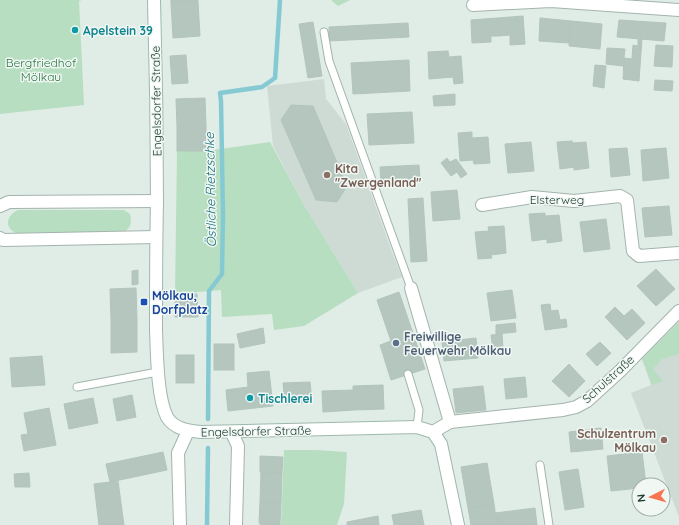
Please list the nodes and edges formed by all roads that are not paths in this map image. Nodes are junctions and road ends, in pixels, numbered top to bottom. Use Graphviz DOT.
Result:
graph roads {
  1 [pos="154,0"];
  2 [pos="551,0"];
  3 [pos="473,5"];
  4 [pos="679,10"];
  5 [pos="324,32"];
  6 [pos="157,201"];
  7 [pos="482,205"];
  8 [pos="0,206"];
  9 [pos="156,237"];
  10 [pos="0,238"];
  11 [pos="679,253"];
  12 [pos="411,288"];
  13 [pos="679,311"];
  14 [pos="158,372"];
  15 [pos="408,374"];
  16 [pos="77,387"];
  17 [pos="450,422"];
  18 [pos="417,427"];
  19 [pos="188,431"];
  20 [pos="232,432"];
  21 [pos="433,432"];
  22 [pos="540,465"];
  23 [pos="180,525"];
  24 [pos="236,525"];
  25 [pos="458,525"];
  26 [pos="549,525"];
  1 -- 6 [label="street, Engelsdorfer Straße"];
  2 -- 3 [label="street"];
  2 -- 4 [label="street"];
  5 -- 12 [label="lane"];
  6 -- 8 [label="street"];
  6 -- 9 [label="street, Engelsdorfer Straße"];
  7 -- 11 [label="street, Elsterweg"];
  9 -- 10 [label="street"];
  9 -- 14 [label="street, Engelsdorfer Straße"];
  12 -- 17 [label="street"];
  13 -- 17 [label="street, Schulstraße"];
  14 -- 16 [label="lane"];
  14 -- 19 [label="street, Engelsdorfer Straße"];
  15 -- 18 [label="lane"];
  17 -- 21 [label="street, Schulstraße"];
  18 -- 20 [label="street, Engelsdorfer Straße"];
  18 -- 21 [label="street, Engelsdorfer Straße"];
  19 -- 20 [label="street, Engelsdorfer Straße"];
  19 -- 23 [label="street"];
  20 -- 24 [label="street"];
  21 -- 25 [label="street"];
  22 -- 26 [label="lane"];
}
